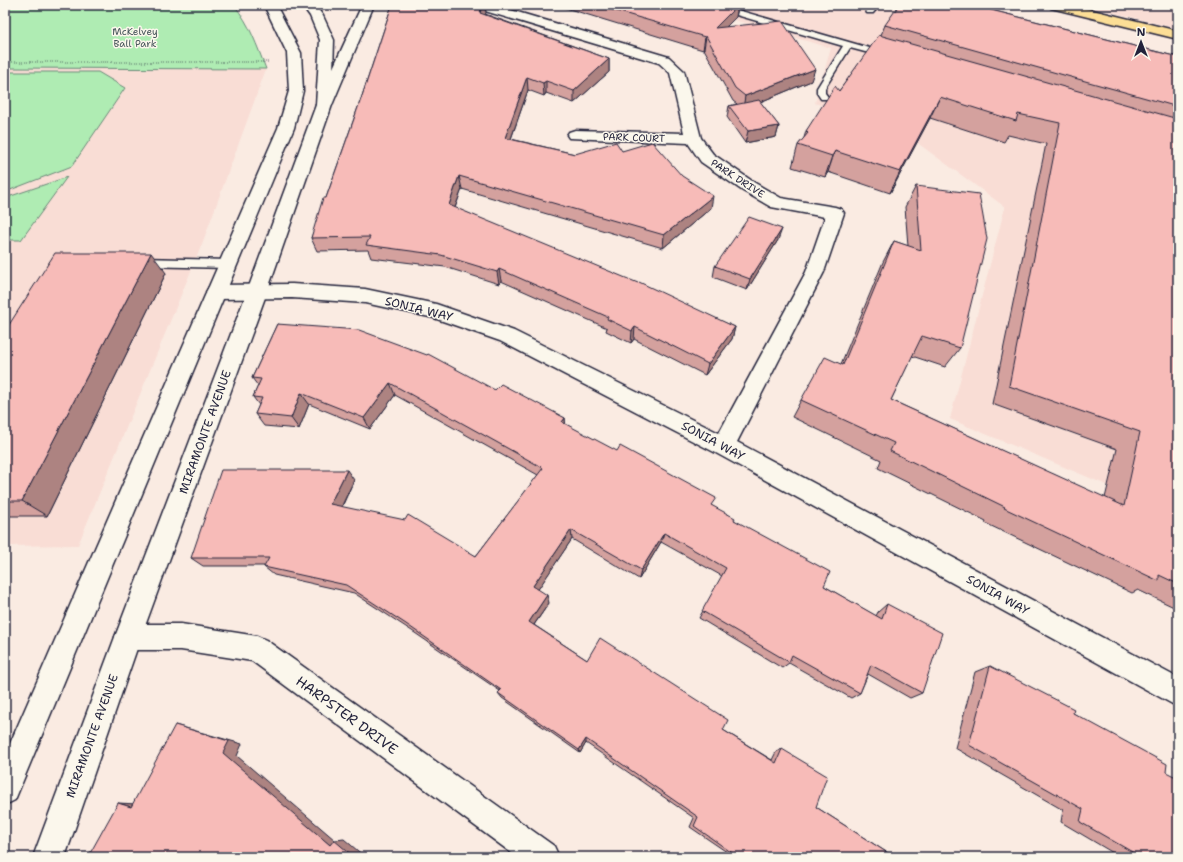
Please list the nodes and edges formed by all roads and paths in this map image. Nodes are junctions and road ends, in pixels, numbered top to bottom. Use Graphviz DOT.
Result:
graph roads {
  1 [pos="270,5"];
  2 [pos="308,5"];
  3 [pos="368,5"];
  4 [pos="480,5"];
  5 [pos="712,5"];
  6 [pos="876,5"];
  7 [pos="1056,5"];
  8 [pos="870,11"];
  9 [pos="1178,35"];
  10 [pos="848,45"];
  11 [pos="891,57"];
  12 [pos="5,62"];
  13 [pos="273,62"];
  14 [pos="824,97"];
  15 [pos="324,105"];
  16 [pos="575,135"];
  17 [pos="693,138"];
  18 [pos="130,262"];
  19 [pos="229,264"];
  20 [pos="216,292"];
  21 [pos="257,292"];
  22 [pos="724,446"];
  23 [pos="128,637"];
  24 [pos="1178,693"];
  25 [pos="11,760"];
  26 [pos="5,790"];
  27 [pos="49,857"];
  28 [pos="543,857"];
  1 -- 19 [label="street"];
  2 -- 15 [label="street, MIRAMONTE AVENUE"];
  3 -- 15 [label="street"];
  4 -- 17 [label="street, PARK DRIVE"];
  5 -- 10 [label="lane"];
  6 -- 8 [label="lane"];
  7 -- 9 [label="main road"];
  10 -- 11 [label="lane"];
  10 -- 14 [label="lane"];
  12 -- 13 [label="path"];
  15 -- 21 [label="street, MIRAMONTE AVENUE"];
  16 -- 17 [label="street, PARK COURT"];
  17 -- 22 [label="street, PARK DRIVE"];
  18 -- 19 [label="lane"];
  19 -- 20 [label="street"];
  20 -- 21 [label="street, SONIA WAY"];
  20 -- 25 [label="street"];
  21 -- 22 [label="street, SONIA WAY"];
  21 -- 23 [label="street, MIRAMONTE AVENUE"];
  22 -- 24 [label="street, SONIA WAY"];
  23 -- 27 [label="street, MIRAMONTE AVENUE"];
  23 -- 28 [label="street, HARPSTER DRIVE"];
  25 -- 26 [label="street"];
}
